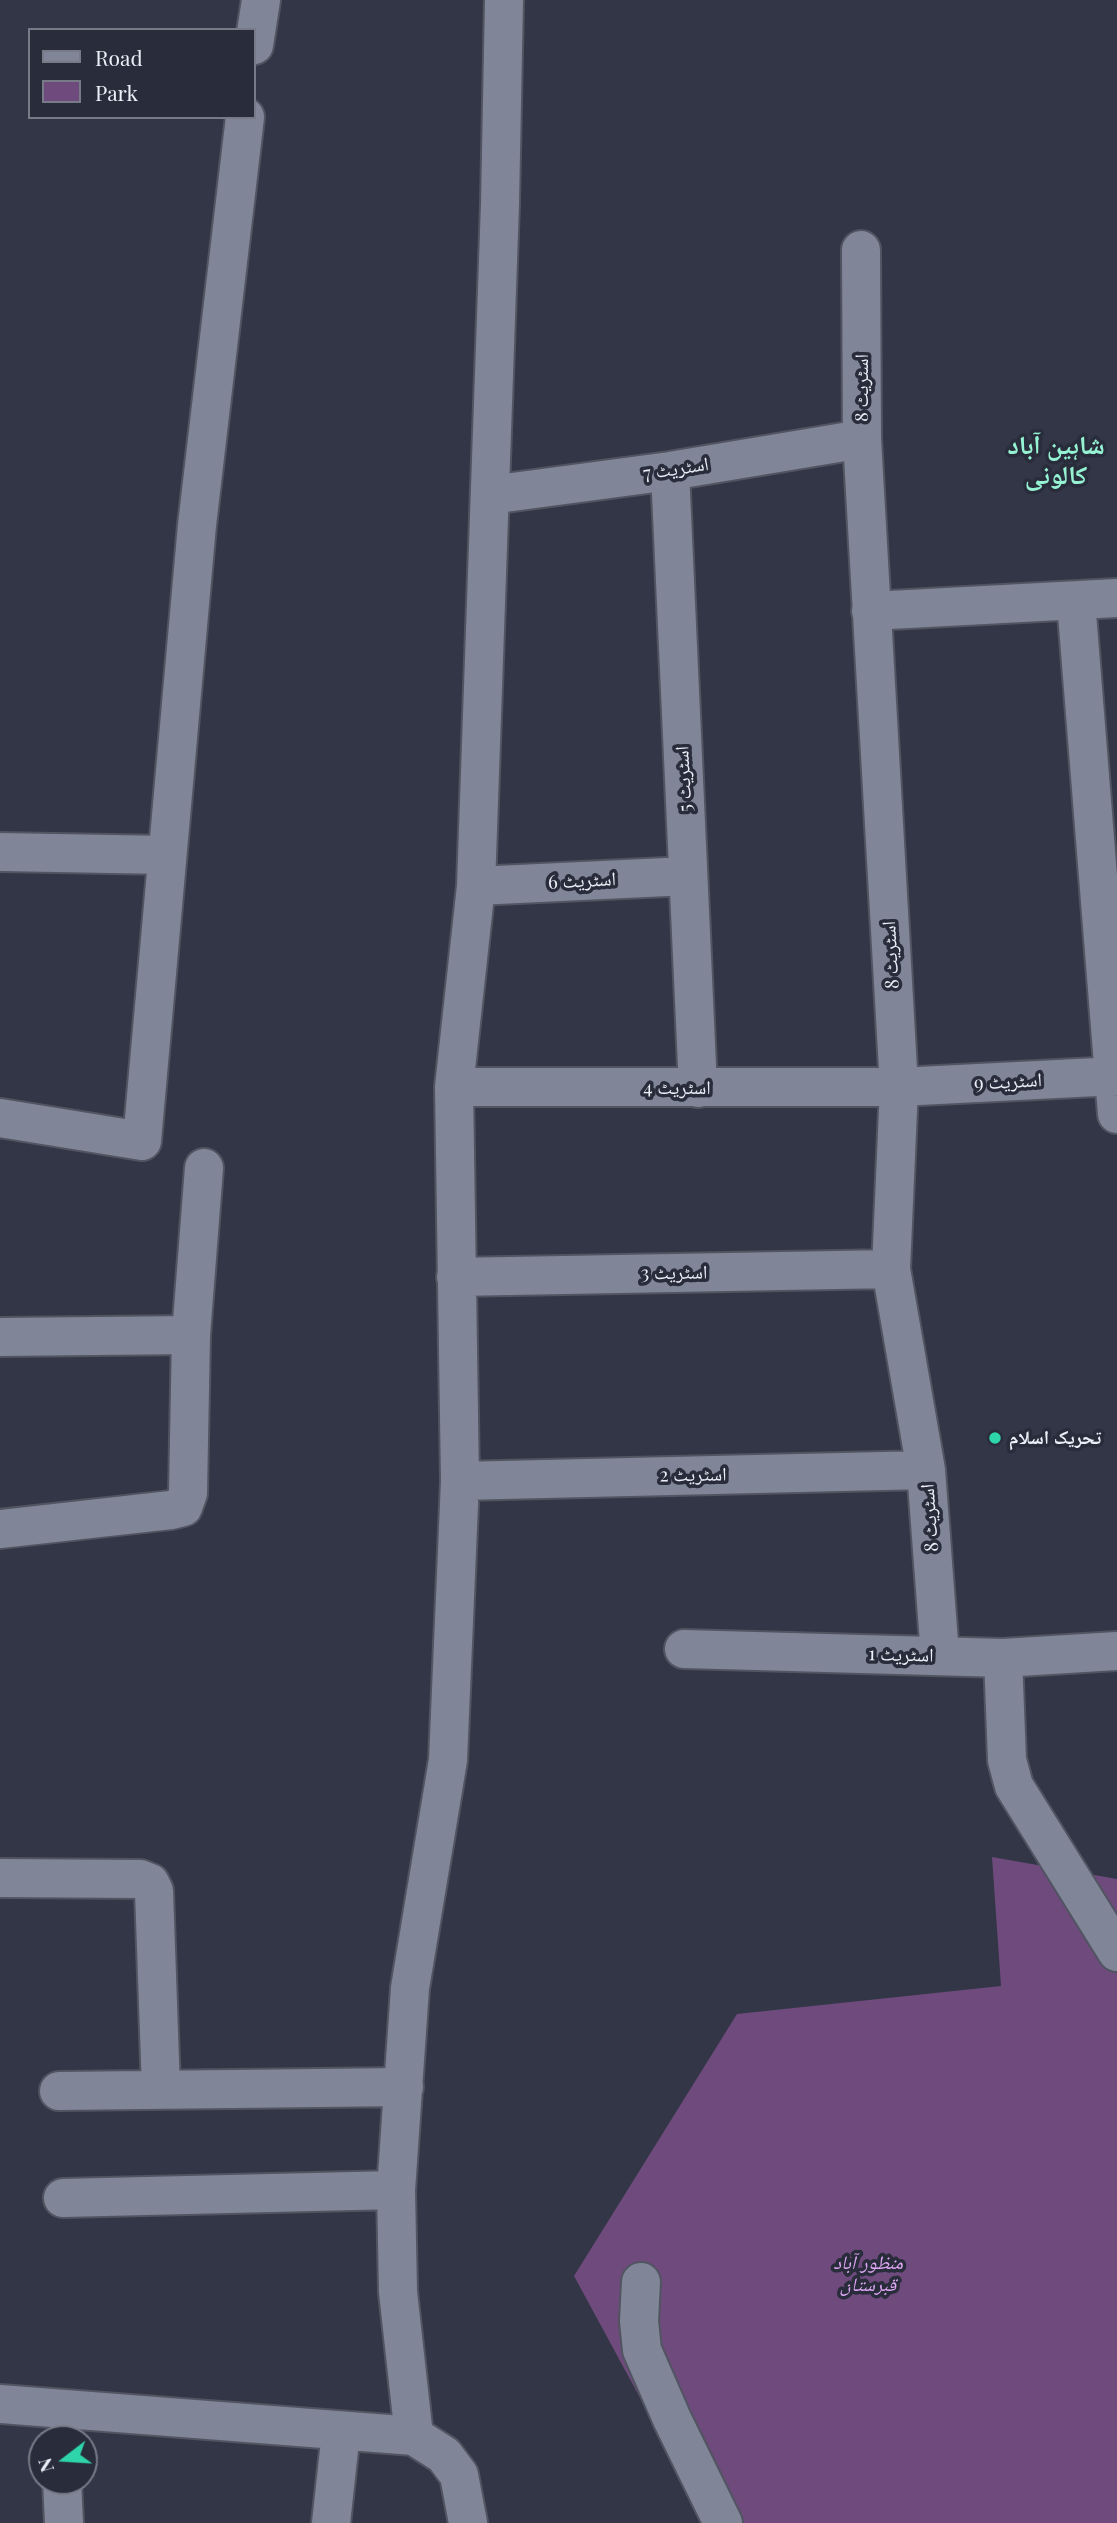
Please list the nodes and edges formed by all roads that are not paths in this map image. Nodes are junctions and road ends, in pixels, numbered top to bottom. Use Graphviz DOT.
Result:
graph roads {
  1 [pos="261,0"];
  2 [pos="504,0"];
  3 [pos="256,32"];
  4 [pos="245,119"];
  5 [pos="861,250"];
  6 [pos="862,439"];
  7 [pos="670,471"];
  8 [pos="490,495"];
  9 [pos="1117,598"];
  10 [pos="1076,601"];
  11 [pos="871,611"];
  12 [pos="0,852"];
  13 [pos="167,855"];
  14 [pos="688,876"];
  15 [pos="476,886"];
  16 [pos="1115,1077"];
  17 [pos="454,1087"];
  18 [pos="899,1087"];
  19 [pos="698,1088"];
  20 [pos="1117,1114"];
  21 [pos="0,1118"];
  22 [pos="204,1168"];
  23 [pos="891,1269"];
  24 [pos="456,1277"];
  25 [pos="191,1335"];
  26 [pos="0,1337"];
  27 [pos="926,1470"];
  28 [pos="460,1481"];
  29 [pos="0,1528"];
  30 [pos="684,1649"];
  31 [pos="1117,1651"];
  32 [pos="940,1656"];
  33 [pos="1003,1658"];
  34 [pos="0,1878"];
  35 [pos="1117,1952"];
  36 [pos="404,2087"];
  37 [pos="161,2090"];
  38 [pos="59,2091"];
  39 [pos="396,2190"];
  40 [pos="63,2197"];
  41 [pos="641,2282"];
  42 [pos="0,2404"];
  43 [pos="61,2424"];
  44 [pos="341,2432"];
  45 [pos="414,2436"];
  46 [pos="63,2495"];
  47 [pos="64,2523"];
  48 [pos="331,2523"];
  49 [pos="468,2523"];
  50 [pos="723,2523"];
  1 -- 3 [label="street"];
  2 -- 8 [label="street"];
  4 -- 13 [label="street"];
  5 -- 6 [label="street, اسٹریٹ 8"];
  6 -- 7 [label="street, اسٹریٹ 7"];
  6 -- 11 [label="street, اسٹریٹ 8"];
  7 -- 8 [label="street, اسٹریٹ 7"];
  7 -- 14 [label="street, اسٹریٹ 5"];
  8 -- 15 [label="street"];
  9 -- 10 [label="street"];
  10 -- 11 [label="street"];
  10 -- 16 [label="street"];
  11 -- 18 [label="street, اسٹریٹ 8"];
  12 -- 13 [label="street"];
  13 -- 21 [label="street"];
  14 -- 15 [label="street, اسٹریٹ 6"];
  14 -- 19 [label="street, اسٹریٹ 5"];
  15 -- 17 [label="street"];
  16 -- 18 [label="street, اسٹریٹ 9"];
  16 -- 20 [label="street"];
  17 -- 19 [label="street, اسٹریٹ 4"];
  17 -- 24 [label="street"];
  18 -- 19 [label="street, اسٹریٹ 4"];
  18 -- 23 [label="street, اسٹریٹ 8"];
  22 -- 25 [label="street"];
  23 -- 24 [label="street, اسٹریٹ 3"];
  23 -- 27 [label="street, اسٹریٹ 8"];
  24 -- 28 [label="street"];
  25 -- 26 [label="street"];
  25 -- 29 [label="street"];
  27 -- 28 [label="street, اسٹریٹ 2"];
  27 -- 32 [label="street, اسٹریٹ 8"];
  28 -- 36 [label="street"];
  30 -- 32 [label="street, اسٹریٹ 1"];
  31 -- 33 [label="street, اسٹریٹ 1"];
  32 -- 33 [label="street, اسٹریٹ 1"];
  33 -- 35 [label="street"];
  34 -- 37 [label="street"];
  36 -- 37 [label="street"];
  36 -- 39 [label="street"];
  37 -- 38 [label="street"];
  39 -- 40 [label="street"];
  39 -- 45 [label="street"];
  41 -- 50 [label="street"];
  42 -- 43 [label="street"];
  43 -- 44 [label="street"];
  44 -- 45 [label="street"];
  44 -- 48 [label="street"];
  45 -- 49 [label="street"];
  46 -- 47 [label="street"];
}
